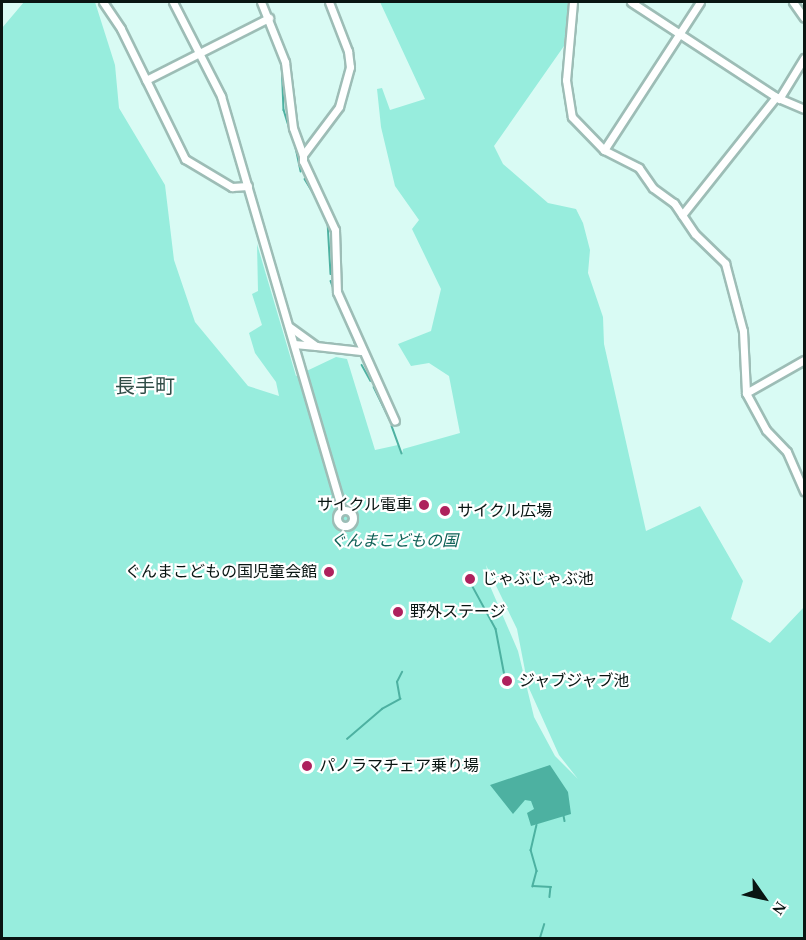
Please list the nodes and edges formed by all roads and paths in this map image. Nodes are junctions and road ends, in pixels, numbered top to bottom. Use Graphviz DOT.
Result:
graph roads {
  1 [pos="103,2"];
  2 [pos="173,2"];
  3 [pos="261,2"];
  4 [pos="329,2"];
  5 [pos="573,2"];
  6 [pos="631,2"];
  7 [pos="700,2"];
  8 [pos="793,2"];
  9 [pos="269,18"];
  10 [pos="804,18"];
  11 [pos="679,34"];
  12 [pos="202,52"];
  13 [pos="804,58"];
  14 [pos="146,81"];
  15 [pos="777,98"];
  16 [pos="804,109"];
  17 [pos="604,150"];
  18 [pos="303,155"];
  19 [pos="248,186"];
  20 [pos="682,215"];
  21 [pos="288,325"];
  22 [pos="294,344"];
  23 [pos="316,346"];
  24 [pos="361,351"];
  25 [pos="804,360"];
  26 [pos="746,393"];
  27 [pos="395,421"];
  28 [pos="804,491"];
  29 [pos="342,510"];
  1 -- 14 [label="street"];
  2 -- 12 [label="street"];
  3 -- 9 [label="street"];
  4 -- 18 [label="street"];
  5 -- 17 [label="street"];
  6 -- 11 [label="street"];
  7 -- 11 [label="street"];
  8 -- 10 [label="street"];
  9 -- 12 [label="street"];
  9 -- 18 [label="street"];
  11 -- 15 [label="street"];
  11 -- 17 [label="street"];
  12 -- 14 [label="street"];
  12 -- 19 [label="street"];
  13 -- 15 [label="street"];
  14 -- 19 [label="street"];
  15 -- 16 [label="street"];
  15 -- 20 [label="street"];
  17 -- 20 [label="street"];
  18 -- 24 [label="street"];
  19 -- 21 [label="street"];
  20 -- 26 [label="street"];
  21 -- 22 [label="street"];
  21 -- 23 [label="street"];
  22 -- 23 [label="street"];
  22 -- 29 [label="street"];
  23 -- 24 [label="street"];
  24 -- 27 [label="street"];
  25 -- 26 [label="street"];
  26 -- 28 [label="street"];
}
